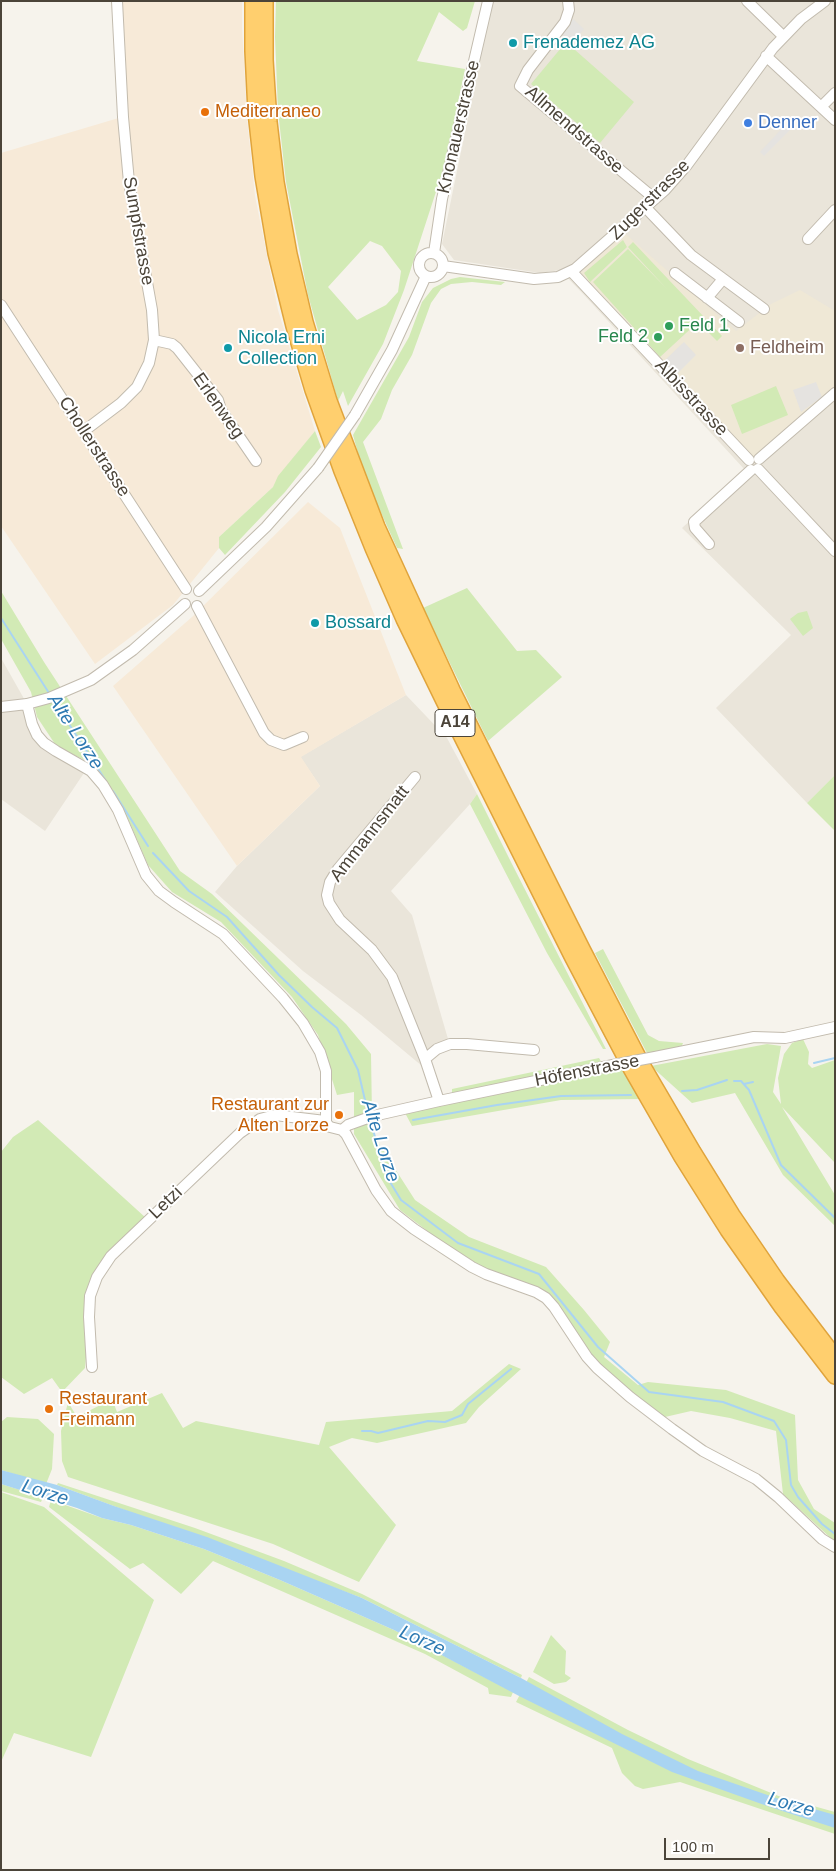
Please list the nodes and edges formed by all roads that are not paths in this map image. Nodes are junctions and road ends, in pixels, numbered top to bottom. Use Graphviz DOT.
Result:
graph roads {
  1 [pos="117,1"];
  2 [pos="253,1"];
  3 [pos="265,1"];
  4 [pos="488,1"];
  5 [pos="568,1"];
  6 [pos="747,1"];
  7 [pos="825,1"];
  8 [pos="784,36"];
  9 [pos="766,56"];
  10 [pos="835,93"];
  11 [pos="821,107"];
  12 [pos="835,120"];
  13 [pos="655,199"];
  14 [pos="646,208"];
  15 [pos="835,210"];
  16 [pos="808,239"];
  17 [pos="434,253"];
  18 [pos="443,266"];
  19 [pos="571,271"];
  20 [pos="675,273"];
  21 [pos="426,276"];
  22 [pos="723,279"];
  23 [pos="706,298"];
  24 [pos="1,305"];
  25 [pos="764,309"];
  26 [pos="739,322"];
  27 [pos="154,340"];
  28 [pos="835,392"];
  29 [pos="84,431"];
  30 [pos="256,461"];
  31 [pos="755,464"];
  32 [pos="709,544"];
  33 [pos="835,551"];
  34 [pos="186,589"];
  35 [pos="199,591"];
  36 [pos="185,604"];
  37 [pos="197,606"];
  38 [pos="31,703"];
  39 [pos="1,707"];
  40 [pos="303,737"];
  41 [pos="415,777"];
  42 [pos="835,1027"];
  43 [pos="534,1050"];
  44 [pos="424,1059"];
  45 [pos="439,1101"];
  46 [pos="325,1121"];
  47 [pos="342,1130"];
  48 [pos="835,1357"];
  49 [pos="92,1367"];
  50 [pos="835,1376"];
  51 [pos="835,1547"];
  1 -- 27 [label="street, Sumpfstrasse"];
  2 -- 50 [label="highway, A14"];
  3 -- 48 [label="highway, A14"];
  4 -- 17 [label="street, Knonauerstrasse"];
  5 -- 13 [label="street, Allmendstrasse"];
  6 -- 8 [label="street"];
  7 -- 8 [label="street, Zugerstrasse"];
  8 -- 9 [label="street, Zugerstrasse"];
  9 -- 11 [label="street"];
  9 -- 13 [label="street, Zugerstrasse"];
  10 -- 11 [label="street"];
  11 -- 12 [label="street"];
  13 -- 14 [label="street, Zugerstrasse"];
  14 -- 19 [label="street, Zugerstrasse"];
  14 -- 22 [label="street"];
  15 -- 16 [label="street"];
  17 -- 18 [label="street"];
  17 -- 21 [label="street"];
  18 -- 19 [label="street, Zugerstrasse"];
  18 -- 21 [label="street"];
  19 -- 31 [label="street, Albisstrasse"];
  20 -- 23 [label="street"];
  21 -- 35 [label="street, bridge"];
  22 -- 23 [label="street"];
  22 -- 25 [label="street"];
  23 -- 26 [label="street"];
  24 -- 29 [label="street, Chollerstrasse"];
  27 -- 29 [label="street, Sumpfstrasse"];
  27 -- 30 [label="street, Erlenweg"];
  28 -- 31 [label="street"];
  29 -- 34 [label="street, Chollerstrasse"];
  31 -- 32 [label="street"];
  31 -- 33 [label="street, Albisstrasse"];
  34 -- 35 [label="street"];
  34 -- 36 [label="street"];
  35 -- 37 [label="street"];
  36 -- 37 [label="street"];
  36 -- 38 [label="street"];
  37 -- 40 [label="street"];
  38 -- 39 [label="street"];
  38 -- 46 [label="street"];
  41 -- 44 [label="street, Ammannsmatt"];
  42 -- 45 [label="street, Höfenstrasse, bridge"];
  43 -- 44 [label="street, Höfenstrasse"];
  44 -- 45 [label="street, Ammannsmatt"];
  45 -- 47 [label="street, Höfenstrasse"];
  46 -- 47 [label="street"];
  46 -- 49 [label="street, Letzi"];
  47 -- 51 [label="street"];
}
